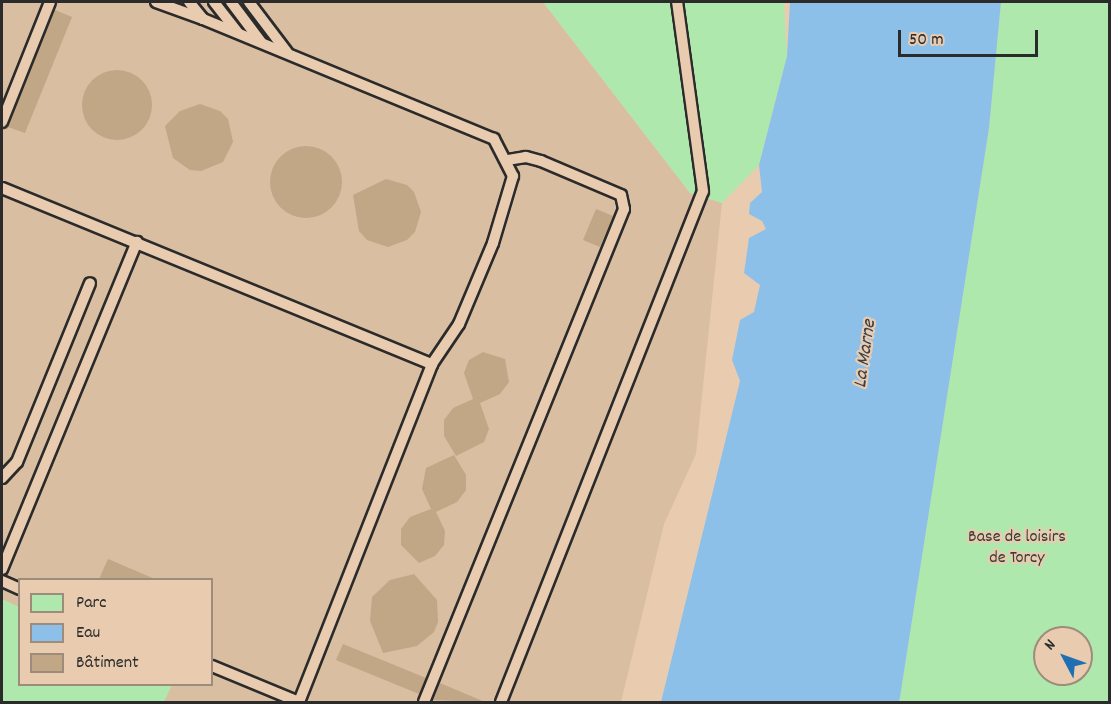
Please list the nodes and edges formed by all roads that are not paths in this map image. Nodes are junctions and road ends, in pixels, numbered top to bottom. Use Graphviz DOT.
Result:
graph roads {
  1 [pos="50,2"];
  2 [pos="156,2"];
  3 [pos="189,2"];
  4 [pos="214,2"];
  5 [pos="231,2"];
  6 [pos="249,2"];
  7 [pos="677,2"];
  8 [pos="203,19"];
  9 [pos="238,33"];
  10 [pos="261,42"];
  11 [pos="287,53"];
  12 [pos="2,122"];
  13 [pos="508,160"];
  14 [pos="2,188"];
  15 [pos="137,242"];
  16 [pos="90,283"];
  17 [pos="432,364"];
  18 [pos="2,478"];
  19 [pos="2,569"];
  20 [pos="2,581"];
  21 [pos="18,588"];
  22 [pos="213,666"];
  23 [pos="300,702"];
  24 [pos="424,702"];
  25 [pos="501,702"];
  1 -- 12 [label="lane"];
  2 -- 8 [label="lane"];
  3 -- 8 [label="lane"];
  4 -- 9 [label="lane"];
  5 -- 10 [label="lane"];
  6 -- 11 [label="lane"];
  7 -- 25 [label="lane"];
  8 -- 9 [label="lane"];
  9 -- 10 [label="lane"];
  10 -- 11 [label="lane"];
  11 -- 13 [label="lane"];
  13 -- 17 [label="lane"];
  13 -- 24 [label="lane"];
  14 -- 15 [label="lane"];
  15 -- 17 [label="lane"];
  15 -- 19 [label="lane"];
  16 -- 18 [label="lane"];
  17 -- 23 [label="lane"];
  20 -- 21 [label="lane"];
  22 -- 23 [label="lane"];
}
